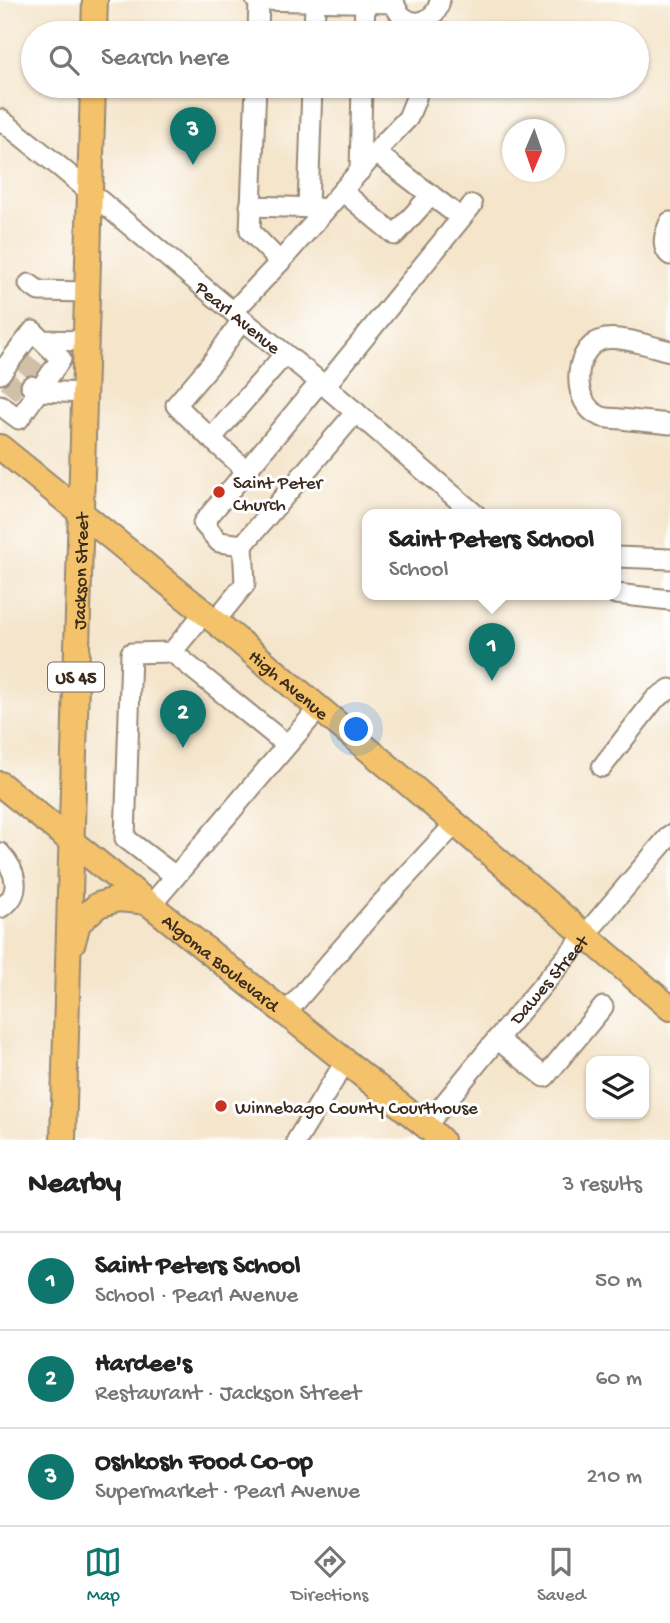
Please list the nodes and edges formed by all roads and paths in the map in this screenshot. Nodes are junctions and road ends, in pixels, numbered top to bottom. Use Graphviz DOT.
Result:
graph roads {
  1 [pos="95,0"];
  2 [pos="258,0"];
  3 [pos="440,0"];
  4 [pos="315,2"];
  5 [pos="352,2"];
  6 [pos="394,2"];
  7 [pos="94,21"];
  8 [pos="258,21"];
  9 [pos="314,21"];
  10 [pos="359,21"];
  11 [pos="409,21"];
  12 [pos="425,21"];
  13 [pos="93,98"];
  14 [pos="255,98"];
  15 [pos="312,98"];
  16 [pos="362,98"];
  17 [pos="416,98"];
  18 [pos="0,119"];
  19 [pos="376,153"];
  20 [pos="360,171"];
  21 [pos="342,191"];
  22 [pos="90,192"];
  23 [pos="431,195"];
  24 [pos="250,206"];
  25 [pos="317,208"];
  26 [pos="670,222"];
  27 [pos="670,255"];
  28 [pos="280,262"];
  29 [pos="29,284"];
  30 [pos="87,292"];
  31 [pos="237,316"];
  32 [pos="42,340"];
  33 [pos="86,341"];
  34 [pos="670,351"];
  35 [pos="285,354"];
  36 [pos="21,378"];
  37 [pos="322,384"];
  38 [pos="84,393"];
  39 [pos="0,405"];
  40 [pos="356,412"];
  41 [pos="670,424"];
  42 [pos="208,436"];
  43 [pos="0,447"];
  44 [pos="247,471"];
  45 [pos="469,509"];
  46 [pos="81,513"];
  47 [pos="243,545"];
  48 [pos="621,557"];
  49 [pos="670,559"];
  50 [pos="621,595"];
  51 [pos="670,600"];
  52 [pos="210,617"];
  53 [pos="172,652"];
  54 [pos="670,689"];
  55 [pos="319,708"];
  56 [pos="287,745"];
  57 [pos="602,767"];
  58 [pos="0,784"];
  59 [pos="455,824"];
  60 [pos="670,835"];
  61 [pos="72,842"];
  62 [pos="0,853"];
  63 [pos="175,876"];
  64 [pos="151,905"];
  65 [pos="0,908"];
  66 [pos="584,935"];
  67 [pos="68,963"];
  68 [pos="603,1007"];
  69 [pos="670,1008"];
  70 [pos="285,1014"];
  71 [pos="497,1039"];
  72 [pos="345,1062"];
  73 [pos="434,1133"];
  74 [pos="63,1140"];
  75 [pos="298,1140"];
  1 -- 7 [label="main road"];
  2 -- 4 [label="street"];
  2 -- 8 [label="street"];
  3 -- 12 [label="street"];
  4 -- 5 [label="street"];
  4 -- 9 [label="street"];
  5 -- 6 [label="street"];
  5 -- 10 [label="street"];
  6 -- 11 [label="street"];
  13 -- 22 [label="main road, Jackson Street"];
  14 -- 24 [label="street"];
  15 -- 25 [label="street"];
  16 -- 20 [label="street"];
  17 -- 19 [label="street"];
  18 -- 22 [label="street, Pearl Avenue"];
  19 -- 20 [label="street"];
  19 -- 23 [label="street"];
  20 -- 21 [label="street"];
  21 -- 23 [label="street"];
  21 -- 25 [label="street"];
  22 -- 30 [label="main road, Jackson Street"];
  22 -- 31 [label="street, Pearl Avenue"];
  23 -- 37 [label="street"];
  24 -- 25 [label="street"];
  24 -- 28 [label="street"];
  25 -- 28 [label="street"];
  26 -- 27 [label="street"];
  28 -- 31 [label="street"];
  29 -- 30 [label="street"];
  30 -- 33 [label="main road, Jackson Street"];
  31 -- 35 [label="street, Pearl Avenue"];
  31 -- 42 [label="street"];
  32 -- 33 [label="street"];
  32 -- 36 [label="street"];
  32 -- 36 [label="street"];
  33 -- 38 [label="main road, Jackson Street"];
  34 -- 41 [label="street"];
  35 -- 37 [label="street, Pearl Avenue"];
  35 -- 42 [label="street"];
  36 -- 38 [label="street"];
  36 -- 39 [label="street"];
  37 -- 40 [label="street, Pearl Avenue"];
  37 -- 44 [label="street"];
  38 -- 46 [label="main road, Jackson Street"];
  40 -- 45 [label="street, Pearl Avenue"];
  40 -- 47 [label="street"];
  42 -- 44 [label="street"];
  43 -- 46 [label="main road, High Avenue"];
  44 -- 47 [label="street"];
  46 -- 52 [label="main road, High Avenue"];
  46 -- 61 [label="main road, Jackson Street / US 45"];
  47 -- 52 [label="street"];
  48 -- 49 [label="street"];
  50 -- 51 [label="street"];
  52 -- 53 [label="street"];
  52 -- 55 [label="main road, High Avenue"];
  53 -- 56 [label="street"];
  53 -- 63 [label="street"];
  54 -- 57 [label="street"];
  55 -- 56 [label="street"];
  55 -- 59 [label="main road, High Avenue"];
  56 -- 63 [label="street"];
  58 -- 61 [label="main road, Algoma Boulevard"];
  59 -- 66 [label="main road, High Avenue"];
  59 -- 70 [label="street"];
  60 -- 66 [label="street, Dawes Street"];
  61 -- 64 [label="main road, Algoma Boulevard"];
  61 -- 67 [label="main road, Jackson Street / US 45"];
  62 -- 65 [label="street"];
  63 -- 64 [label="street"];
  64 -- 67 [label="main road"];
  64 -- 70 [label="main road, Algoma Boulevard"];
  66 -- 69 [label="main road, High Avenue"];
  66 -- 71 [label="street, Dawes Street"];
  67 -- 74 [label="main road, Jackson Street / US 45"];
  68 -- 71 [label="street"];
  70 -- 72 [label="main road, Algoma Boulevard"];
  71 -- 73 [label="street, Dawes Street"];
  72 -- 73 [label="main road, Algoma Boulevard"];
  72 -- 75 [label="street"];
}
